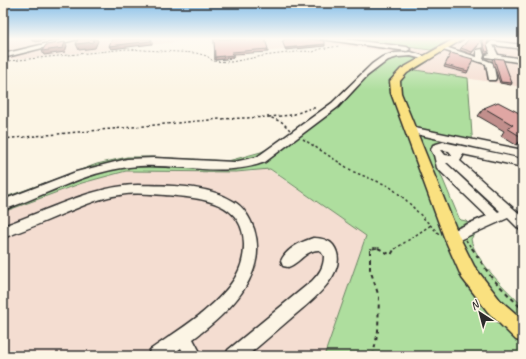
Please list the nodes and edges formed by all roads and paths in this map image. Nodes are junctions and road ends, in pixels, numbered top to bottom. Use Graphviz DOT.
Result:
graph roads {
  1 [pos="35,56"];
  2 [pos="206,56"];
  3 [pos="266,56"];
  4 [pos="395,56"];
  5 [pos="429,56"];
  6 [pos="481,56"];
  7 [pos="486,56"];
  8 [pos="495,57"];
  9 [pos="4,58"];
  10 [pos="523,61"];
  11 [pos="492,78"];
  12 [pos="331,108"];
  13 [pos="269,117"];
  14 [pos="410,130"];
  15 [pos="294,135"];
  16 [pos="3,139"];
  17 [pos="523,154"];
  18 [pos="453,155"];
  19 [pos="523,163"];
  20 [pos="3,205"];
  21 [pos="510,212"];
  22 [pos="497,218"];
  23 [pos="431,225"];
  24 [pos="523,225"];
  25 [pos="3,232"];
  26 [pos="451,236"];
  27 [pos="288,261"];
  28 [pos="523,310"];
  29 [pos="523,333"];
  30 [pos="183,336"];
  31 [pos="156,356"];
  32 [pos="194,356"];
  33 [pos="234,356"];
  34 [pos="373,356"];
  1 -- 9 [label="path"];
  2 -- 3 [label="path"];
  4 -- 12 [label="street"];
  5 -- 14 [label="main road"];
  6 -- 11 [label="street"];
  7 -- 8 [label="street"];
  8 -- 10 [label="street"];
  12 -- 13 [label="path"];
  12 -- 15 [label="street"];
  13 -- 15 [label="path"];
  13 -- 16 [label="path"];
  14 -- 17 [label="street"];
  14 -- 26 [label="main road"];
  15 -- 20 [label="street"];
  15 -- 23 [label="path"];
  18 -- 19 [label="street"];
  18 -- 21 [label="street"];
  18 -- 22 [label="street"];
  21 -- 22 [label="street"];
  21 -- 24 [label="street"];
  22 -- 26 [label="street"];
  23 -- 26 [label="path"];
  23 -- 34 [label="path"];
  25 -- 30 [label="street"];
  26 -- 28 [label="path"];
  26 -- 29 [label="main road"];
  27 -- 33 [label="street"];
  30 -- 31 [label="street"];
  30 -- 32 [label="street"];
}
